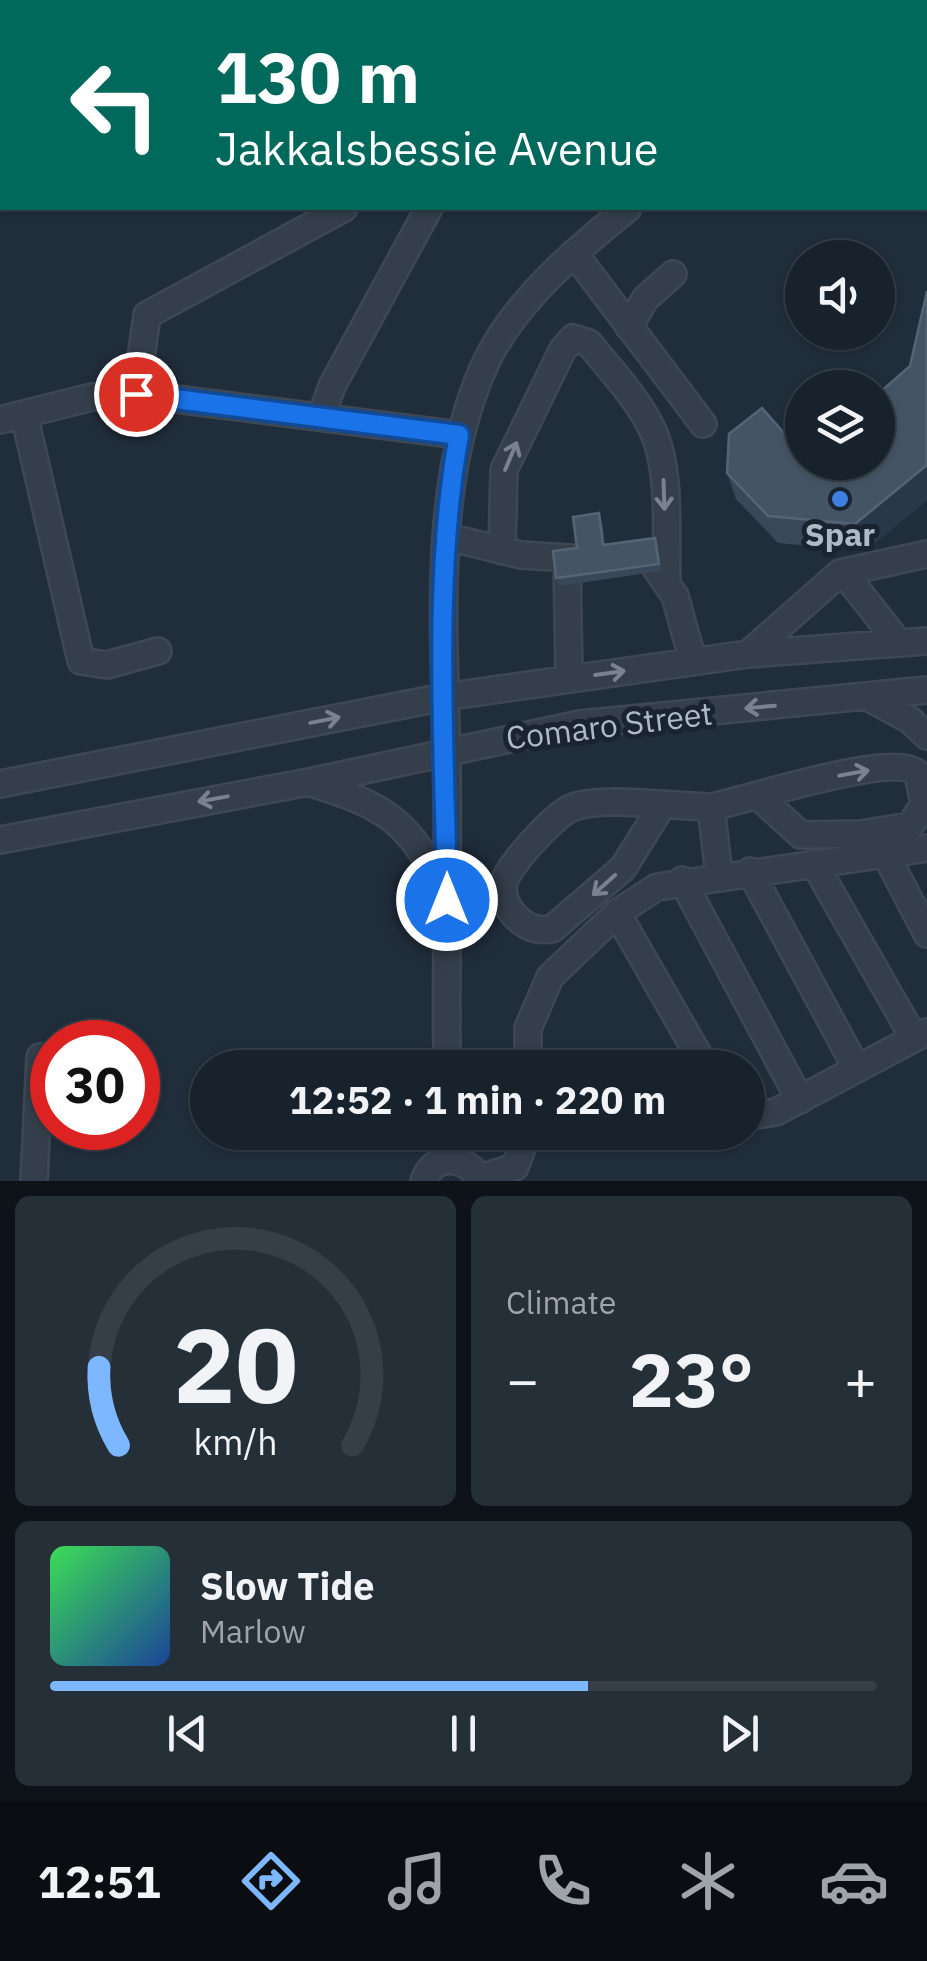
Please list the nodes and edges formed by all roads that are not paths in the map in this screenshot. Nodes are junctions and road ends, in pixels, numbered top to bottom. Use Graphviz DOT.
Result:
graph roads {
  1 [pos="340,210"];
  2 [pos="428,210"];
  3 [pos="626,210"];
  4 [pos="574,253"];
  5 [pos="673,274"];
  6 [pos="629,327"];
  7 [pos="136,394"];
  8 [pos="12,417"];
  9 [pos="320,417"];
  10 [pos="703,424"];
  11 [pos="459,435"];
  12 [pos="448,537"];
  13 [pos="502,552"];
  14 [pos="927,554"];
  15 [pos="567,559"];
  16 [pos="842,573"];
  17 [pos="667,578"];
  18 [pos="927,641"];
  19 [pos="898,642"];
  20 [pos="158,651"];
  21 [pos="748,654"];
  22 [pos="693,661"];
  23 [pos="568,678"];
  24 [pos="927,690"];
  25 [pos="444,697"];
  26 [pos="868,697"];
  27 [pos="927,736"];
  28 [pos="447,750"];
  29 [pos="309,782"];
  30 [pos="0,784"];
  31 [pos="760,798"];
  32 [pos="661,807"];
  33 [pos="710,807"];
  34 [pos="0,840"];
  35 [pos="927,848"];
  36 [pos="884,854"];
  37 [pos="814,863"];
  38 [pos="750,871"];
  39 [pos="719,875"];
  40 [pos="682,880"];
  41 [pos="447,900"];
  42 [pos="617,913"];
  43 [pos="927,934"];
  44 [pos="921,1035"];
  45 [pos="448,1050"];
  46 [pos="528,1050"];
  47 [pos="696,1050"];
  48 [pos="857,1069"];
  49 [pos="800,1100"];
  50 [pos="765,1114"];
  51 [pos="36,1150"];
  52 [pos="449,1150"];
  53 [pos="521,1150"];
  54 [pos="449,1159"];
  55 [pos="478,1180"];
  56 [pos="34,1181"];
  57 [pos="424,1181"];
  1 -- 7 [label="street"];
  2 -- 9 [label="street"];
  3 -- 4 [label="street"];
  4 -- 6 [label="street"];
  4 -- 11 [label="street"];
  5 -- 6 [label="street"];
  6 -- 10 [label="street"];
  7 -- 8 [label="street"];
  7 -- 9 [label="street"];
  8 -- 20 [label="street"];
  9 -- 11 [label="street"];
  11 -- 12 [label="street"];
  12 -- 13 [label="street"];
  12 -- 25 [label="street"];
  13 -- 15 [label="street"];
  13 -- 17 [label="street, one-way"];
  14 -- 16 [label="street"];
  15 -- 17 [label="street"];
  15 -- 23 [label="street"];
  16 -- 19 [label="street"];
  16 -- 21 [label="street"];
  17 -- 22 [label="street"];
  18 -- 19 [label="street, Comaro Street"];
  19 -- 21 [label="street, Comaro Street"];
  21 -- 22 [label="street, Comaro Street"];
  23 -- 22 [label="street, Comaro Street, one-way"];
  23 -- 25 [label="street, Comaro Street"];
  24 -- 26 [label="street, Comaro Street"];
  25 -- 28 [label="street"];
  30 -- 25 [label="street, Comaro Street, one-way"];
  26 -- 27 [label="street"];
  26 -- 28 [label="street, Comaro Street, one-way"];
  28 -- 29 [label="street, Comaro Street"];
  28 -- 41 [label="street"];
  29 -- 34 [label="street, Comaro Street, one-way"];
  29 -- 41 [label="street"];
  31 -- 31 [label="street, one-way"];
  31 -- 33 [label="street"];
  32 -- 32 [label="street, one-way"];
  32 -- 33 [label="street"];
  33 -- 39 [label="street"];
  35 -- 36 [label="street"];
  36 -- 37 [label="street"];
  36 -- 43 [label="street"];
  37 -- 38 [label="street"];
  37 -- 44 [label="street"];
  38 -- 39 [label="street"];
  38 -- 48 [label="street"];
  39 -- 40 [label="street"];
  40 -- 42 [label="street"];
  40 -- 49 [label="street"];
  41 -- 45 [label="street"];
  42 -- 46 [label="street"];
  42 -- 47 [label="street"];
  44 -- 48 [label="street"];
  48 -- 49 [label="street"];
  49 -- 50 [label="street"];
  51 -- 56 [label="street"];
  52 -- 54 [label="street"];
  53 -- 55 [label="street"];
  54 -- 55 [label="street"];
  54 -- 57 [label="street"];
}
